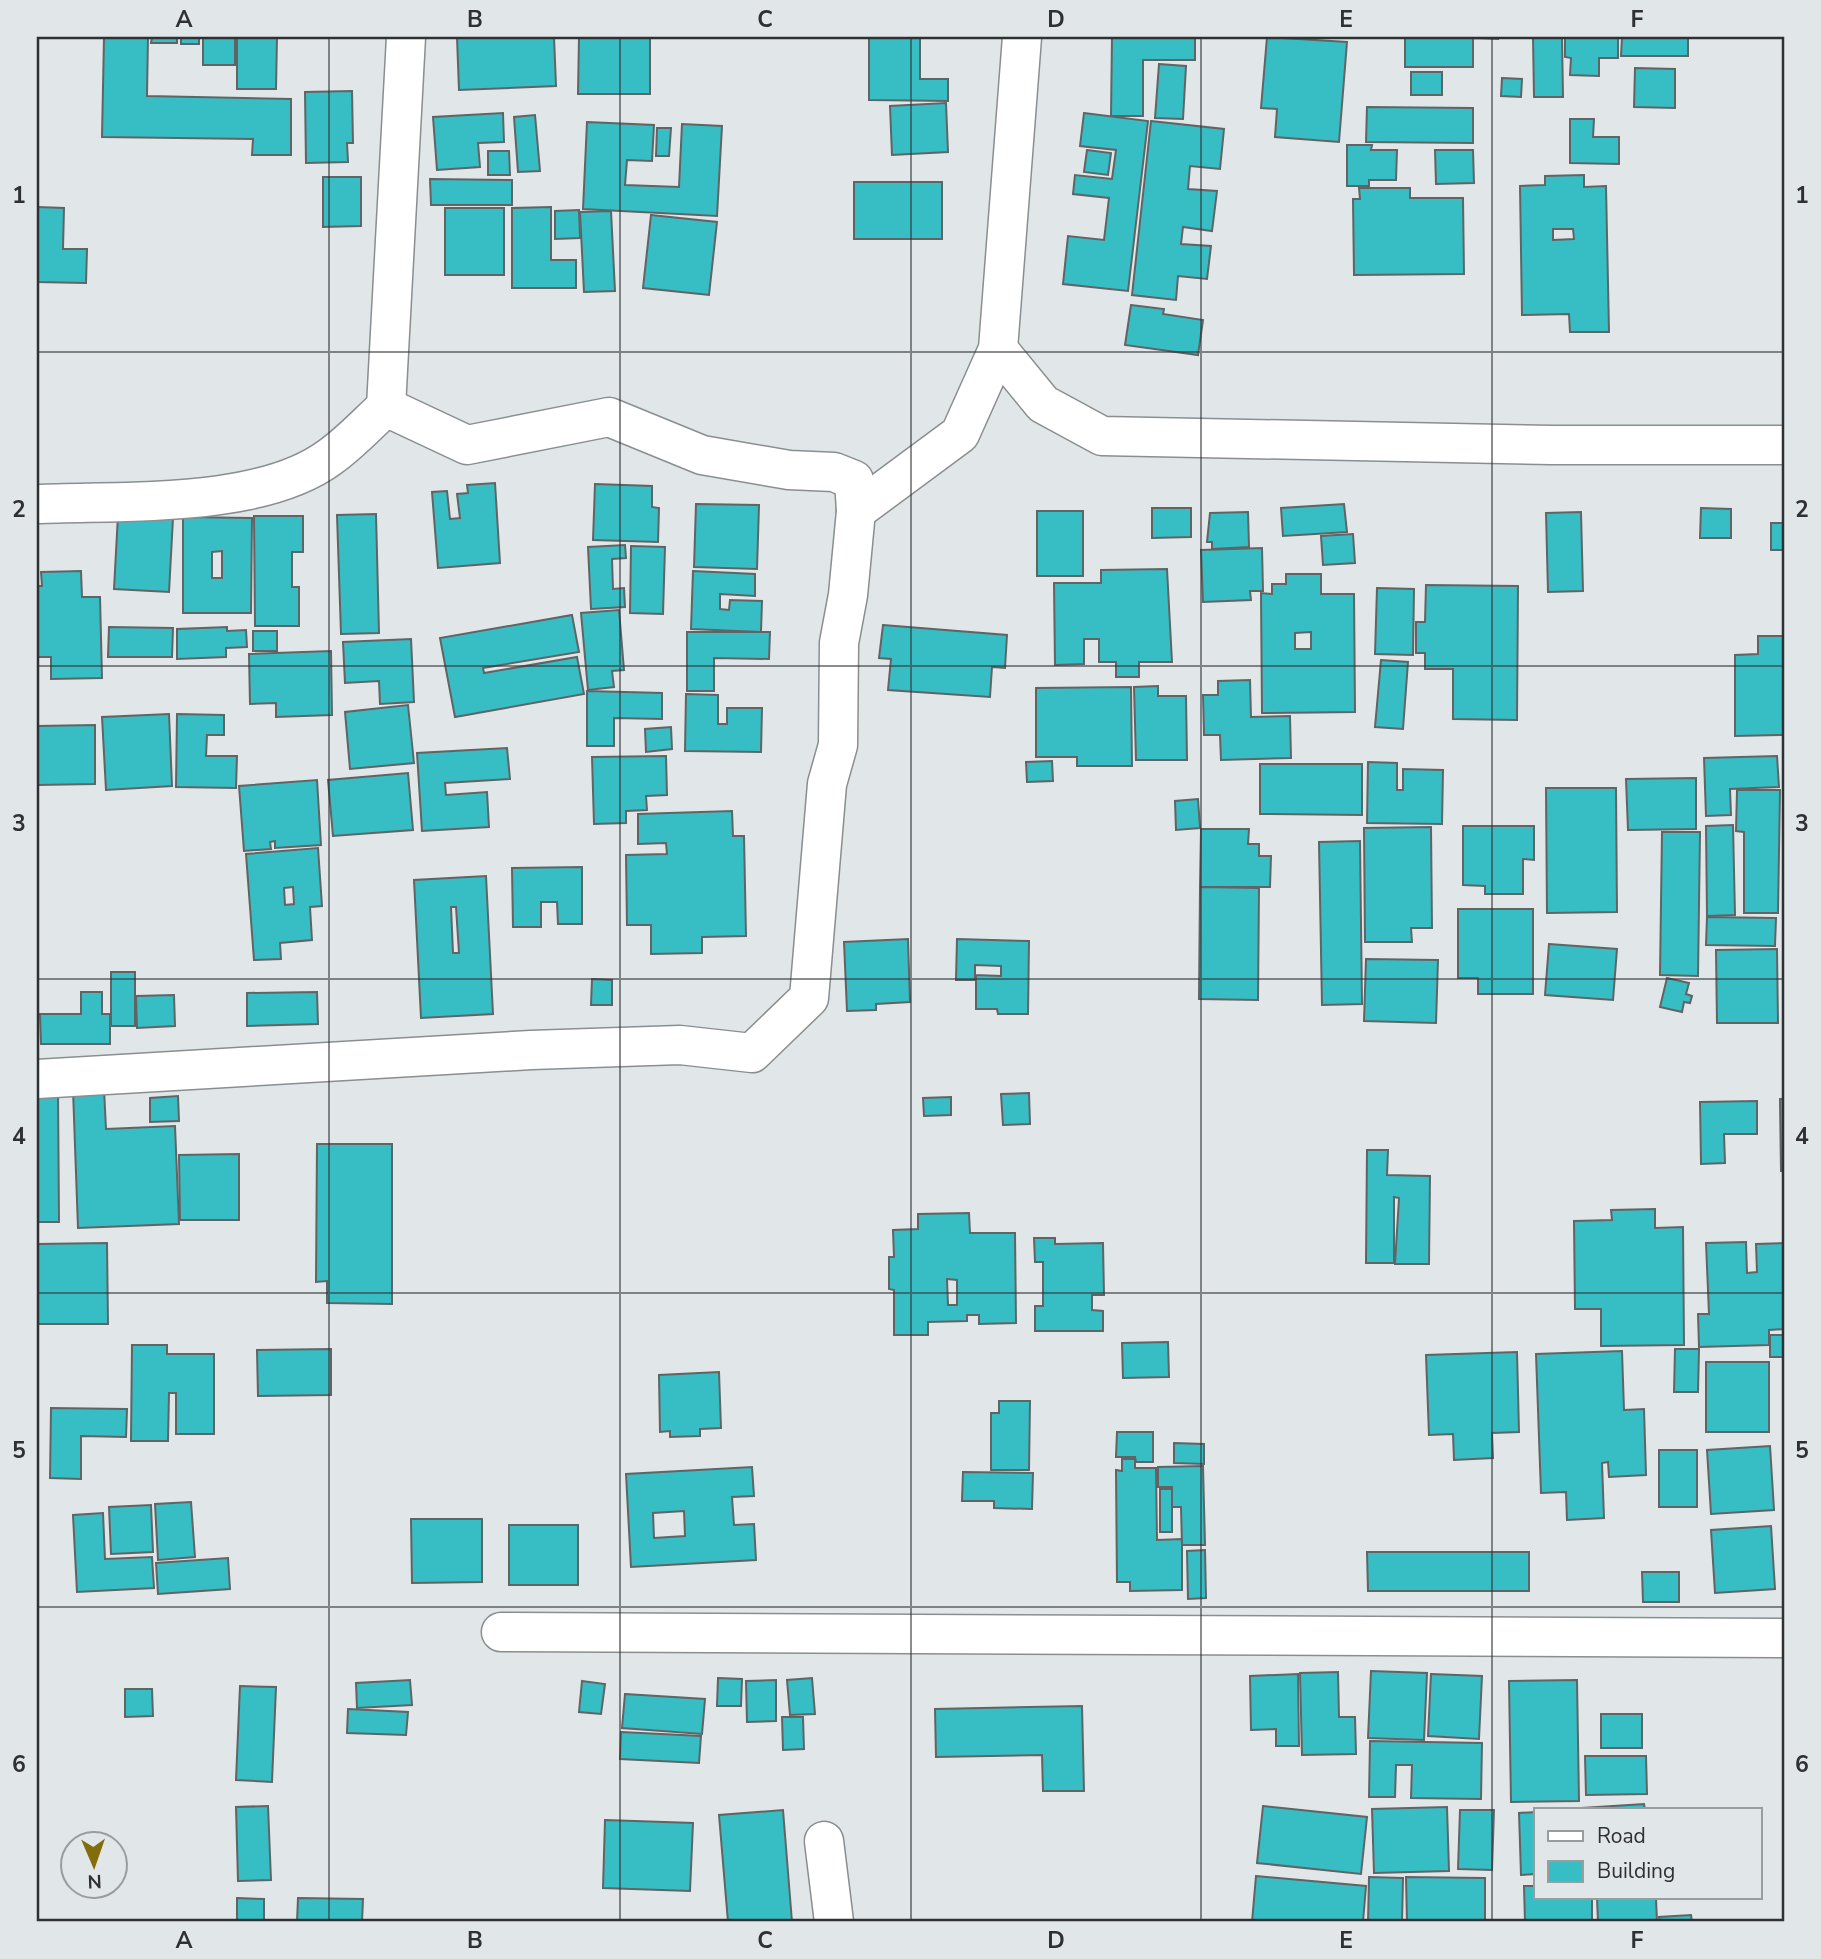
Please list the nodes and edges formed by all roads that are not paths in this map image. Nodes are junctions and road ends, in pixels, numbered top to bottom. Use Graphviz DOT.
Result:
graph roads {
  1 [pos="406,37"];
  2 [pos="1021,37"];
  3 [pos="998,349"];
  4 [pos="386,407"];
  5 [pos="1784,445"];
  6 [pos="37,504"];
  7 [pos="856,511"];
  8 [pos="37,1079"];
  9 [pos="502,1632"];
  10 [pos="1784,1638"];
  11 [pos="824,1841"];
  12 [pos="835,1922"];
  1 -- 4 [label="street"];
  2 -- 3 [label="street"];
  3 -- 5 [label="street"];
  3 -- 7 [label="street"];
  4 -- 6 [label="street"];
  4 -- 7 [label="street"];
  7 -- 8 [label="street"];
  9 -- 10 [label="street"];
  11 -- 12 [label="street"];
}
